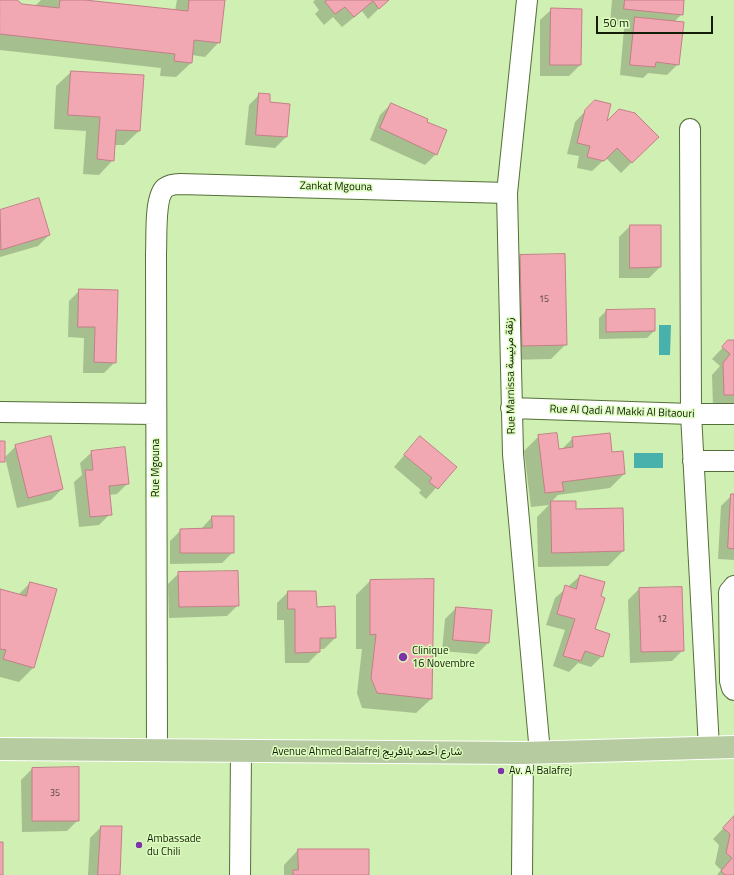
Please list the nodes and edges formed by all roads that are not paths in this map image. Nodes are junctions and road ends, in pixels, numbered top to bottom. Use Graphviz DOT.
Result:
graph roads {
  1 [pos="527,0"];
  2 [pos="690,129"];
  3 [pos="166,187"];
  4 [pos="507,193"];
  5 [pos="511,408"];
  6 [pos="0,412"];
  7 [pos="155,414"];
  8 [pos="691,414"];
  9 [pos="734,414"];
  10 [pos="693,461"];
  11 [pos="734,461"];
  12 [pos="734,586"];
  13 [pos="734,690"];
  14 [pos="734,747"];
  15 [pos="709,748"];
  16 [pos="0,749"];
  17 [pos="157,751"];
  18 [pos="241,752"];
  19 [pos="531,753"];
  20 [pos="240,875"];
  21 [pos="522,875"];
  1 -- 4 [label="street, Rue Marnissa زنقة مرنيسة"];
  2 -- 8 [label="street"];
  3 -- 4 [label="street, Zankat Mgouna"];
  3 -- 7 [label="street, Rue Mgouna"];
  4 -- 5 [label="street, Rue Marnissa زنقة مرنيسة"];
  5 -- 8 [label="street, Rue Al Qadi Al Makki Al Bitaouri"];
  5 -- 19 [label="street, Rue Marnissa زنقة مرنيسة"];
  6 -- 7 [label="street"];
  7 -- 17 [label="street, Rue Mgouna"];
  8 -- 9 [label="street, Rue Al Qadi Al Makki Al Bitaouri"];
  8 -- 10 [label="street"];
  10 -- 11 [label="street"];
  10 -- 15 [label="street"];
  12 -- 13 [label="street"];
  14 -- 15 [label="main road, Avenue Ahmed Balafrej شارع أحمد بلافريج"];
  15 -- 19 [label="main road, Avenue Ahmed Balafrej شارع أحمد بلافريج"];
  16 -- 17 [label="main road, Avenue Ahmed Balafrej شارع أحمد بلافريج"];
  17 -- 18 [label="main road, Avenue Ahmed Balafrej شارع أحمد بلافريج"];
  18 -- 19 [label="main road, Avenue Ahmed Balafrej شارع أحمد بلافريج"];
  18 -- 20 [label="street"];
  19 -- 21 [label="street, Rue Marnissa زنقة مرنيسة"];
}
